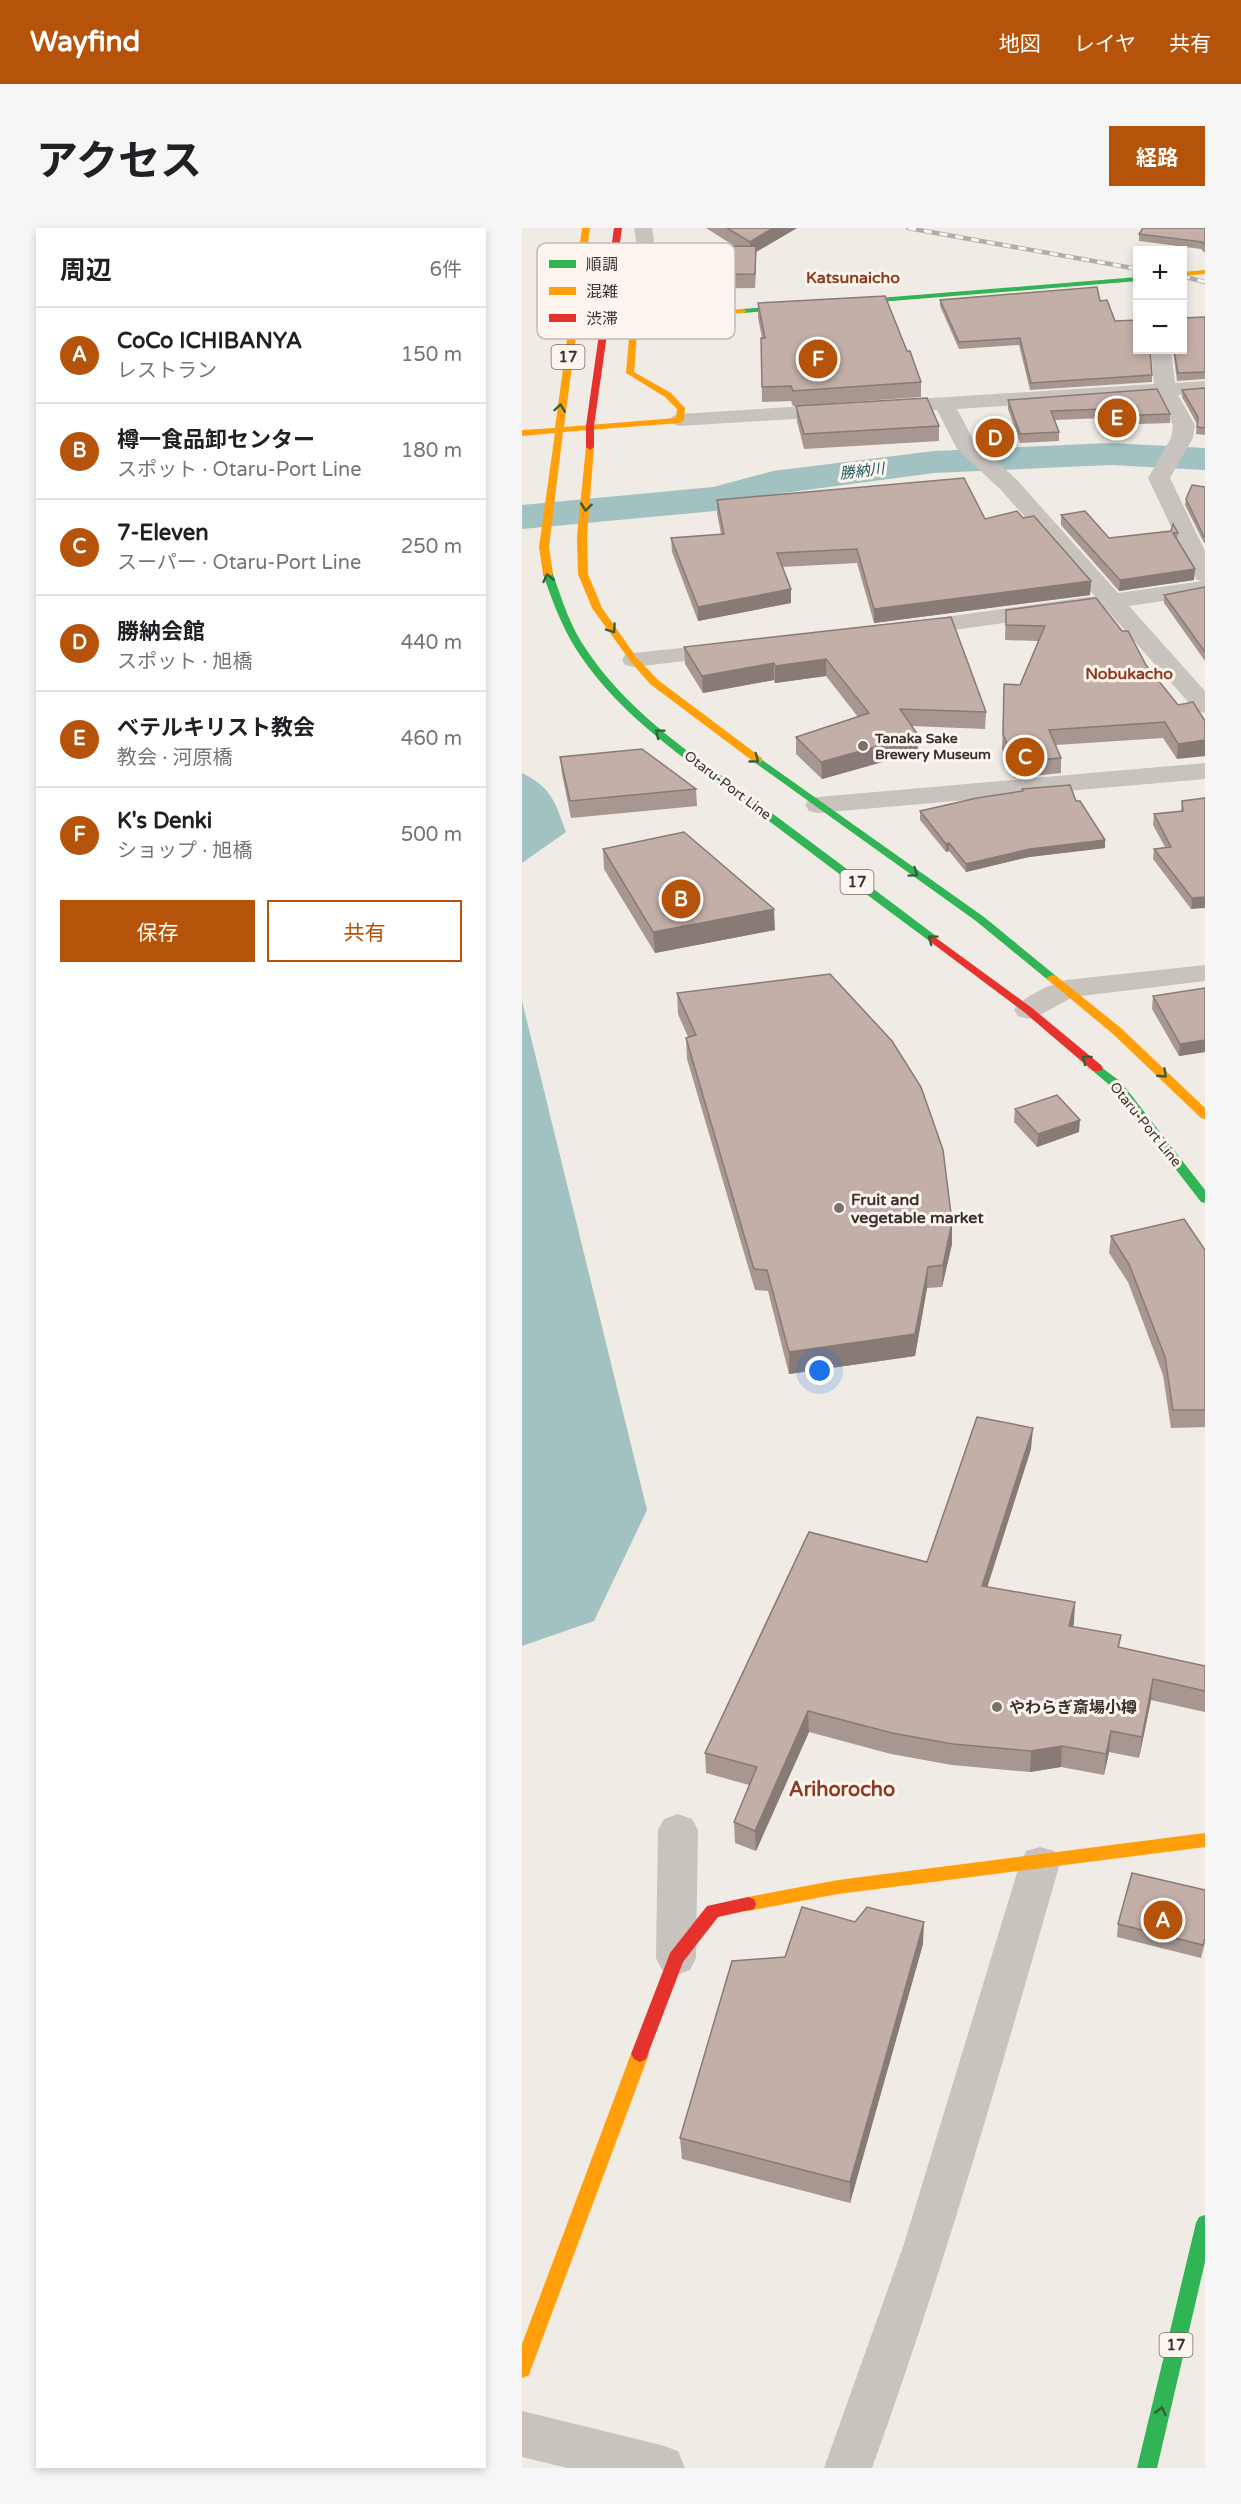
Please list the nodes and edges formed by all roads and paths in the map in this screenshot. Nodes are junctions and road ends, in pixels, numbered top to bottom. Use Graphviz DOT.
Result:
graph roads {
  1 [pos="586,228"];
  2 [pos="618,228"];
  3 [pos="644,228"];
  4 [pos="584,243"];
  5 [pos="616,243"];
  6 [pos="645,243"];
  7 [pos="1205,272"];
  8 [pos="1187,274"];
  9 [pos="1133,279"];
  10 [pos="735,311"];
  11 [pos="570,339"];
  12 [pos="602,339"];
  13 [pos="632,339"];
  14 [pos="1161,354"];
  15 [pos="1205,387"];
  16 [pos="1165,389"];
  17 [pos="945,405"];
  18 [pos="680,420"];
  19 [pos="590,426"];
  20 [pos="557,431"];
  21 [pos="522,434"];
  22 [pos="522,442"];
  23 [pos="1205,575"];
  24 [pos="1205,588"];
  25 [pos="1112,601"];
  26 [pos="882,632"];
  27 [pos="744,648"];
  28 [pos="634,660"];
  29 [pos="1205,678"];
  30 [pos="1181,681"];
  31 [pos="1205,706"];
  32 [pos="1205,771"];
  33 [pos="818,805"];
  34 [pos="1205,973"];
  35 [pos="1066,989"];
  36 [pos="1028,1010"];
  37 [pos="1205,1115"];
  38 [pos="1205,1199"];
  39 [pos="678,1830"];
  40 [pos="1205,1840"];
  41 [pos="1040,1863"];
  42 [pos="676,1958"];
  43 [pos="1205,2223"];
  44 [pos="522,2369"];
  45 [pos="522,2434"];
  46 [pos="661,2468"];
  47 [pos="848,2468"];
  48 [pos="1147,2468"];
  4 -- 1 [label="main road, Otaru-Port Line / 17, one-way"];
  2 -- 5 [label="main road, 17"];
  3 -- 6 [label="street"];
  7 -- 8 [label="main road"];
  9 -- 10 [label="main road"];
  20 -- 11 [label="main road, Otaru-Port Line / 17, one-way"];
  12 -- 19 [label="main road, 17"];
  13 -- 18 [label="main road"];
  14 -- 16 [label="street"];
  15 -- 16 [label="street"];
  16 -- 17 [label="street"];
  16 -- 23 [label="street"];
  17 -- 18 [label="street"];
  17 -- 25 [label="street"];
  18 -- 19 [label="main road"];
  19 -- 20 [label="main road"];
  19 -- 28 [label="main road, 17, one-way"];
  20 -- 21 [label="main road"];
  20 -- 22 [label="main road"];
  36 -- 20 [label="main road, Otaru-Port Line / 17, one-way"];
  24 -- 25 [label="street"];
  25 -- 26 [label="street"];
  25 -- 30 [label="street"];
  27 -- 28 [label="street"];
  28 -- 33 [label="main road, 17, one-way"];
  29 -- 30 [label="street"];
  30 -- 31 [label="street"];
  32 -- 33 [label="street"];
  33 -- 35 [label="main road, 17, one-way"];
  34 -- 35 [label="street"];
  35 -- 36 [label="street"];
  35 -- 37 [label="main road, 17, one-way"];
  38 -- 36 [label="main road, Otaru-Port Line / 17, one-way"];
  39 -- 42 [label="street"];
  40 -- 41 [label="main road"];
  41 -- 42 [label="main road"];
  41 -- 47 [label="street"];
  42 -- 44 [label="main road"];
  48 -- 43 [label="main road, 17, one-way"];
  45 -- 46 [label="street"];
}
